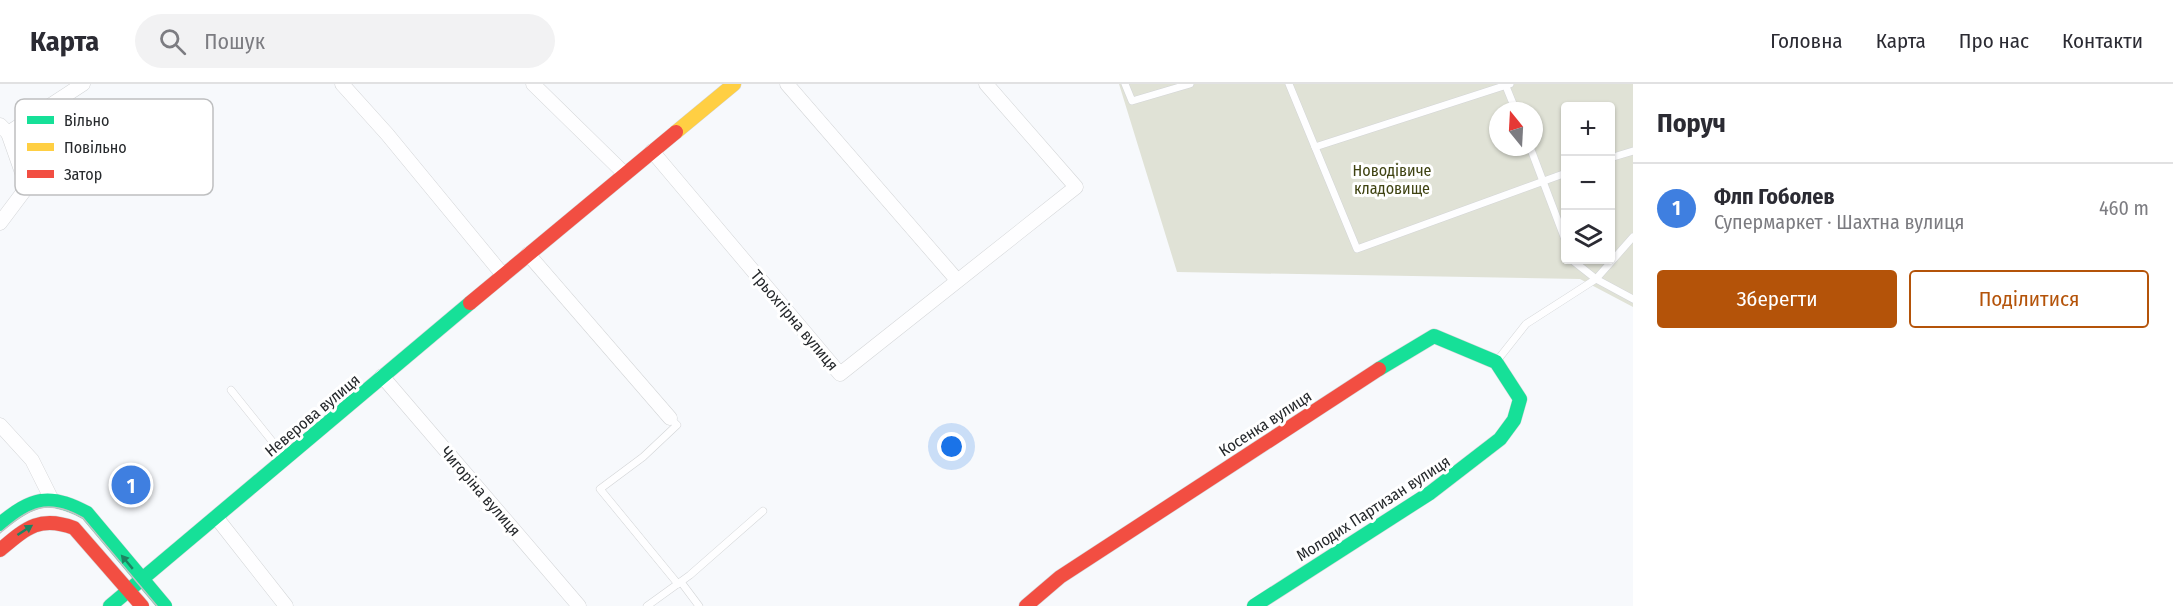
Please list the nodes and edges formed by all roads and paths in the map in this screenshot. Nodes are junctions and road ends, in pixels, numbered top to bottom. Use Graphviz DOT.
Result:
graph roads {
  1 [pos="82,84"];
  2 [pos="342,84"];
  3 [pos="533,84"];
  4 [pos="734,84"];
  5 [pos="787,84"];
  6 [pos="986,84"];
  7 [pos="1125,84"];
  8 [pos="1190,84"];
  9 [pos="1289,84"];
  10 [pos="1507,84"];
  11 [pos="56,99"];
  12 [pos="1513,102"];
  13 [pos="4,129"];
  14 [pos="1315,147"];
  15 [pos="652,151"];
  16 [pos="1633,151"];
  17 [pos="1533,156"];
  18 [pos="15,157"];
  19 [pos="1615,157"];
  20 [pos="625,174"];
  21 [pos="1561,174"];
  22 [pos="1542,180"];
  23 [pos="21,195"];
  24 [pos="0,223"];
  25 [pos="1561,229"];
  26 [pos="1633,237"];
  27 [pos="528,254"];
  28 [pos="1577,264"];
  29 [pos="502,275"];
  30 [pos="1596,279"];
  31 [pos="957,280"];
  32 [pos="1633,299"];
  33 [pos="1496,362"];
  34 [pos="382,376"];
  35 [pos="231,390"];
  36 [pos="670,418"];
  37 [pos="0,425"];
  38 [pos="285,459"];
  39 [pos="51,498"];
  40 [pos="763,511"];
  41 [pos="216,517"];
  42 [pos="0,524"];
  43 [pos="0,550"];
  44 [pos="142,579"];
  45 [pos="680,583"];
  46 [pos="129,590"];
  47 [pos="110,606"];
  48 [pos="142,606"];
  49 [pos="165,606"];
  50 [pos="286,606"];
  51 [pos="579,606"];
  52 [pos="647,606"];
  53 [pos="699,606"];
  54 [pos="1026,606"];
  55 [pos="1254,606"];
  1 -- 11 [label="street"];
  2 -- 29 [label="street"];
  3 -- 20 [label="street"];
  4 -- 15 [label="street, Неверова вулиця"];
  5 -- 31 [label="street"];
  6 -- 31 [label="street, Трьохгірна вулиця"];
  7 -- 8 [label="lane"];
  9 -- 14 [label="lane"];
  10 -- 12 [label="lane"];
  10 -- 14 [label="lane"];
  13 -- 18 [label="street"];
  14 -- 22 [label="lane"];
  15 -- 20 [label="street, Неверова вулиця"];
  15 -- 31 [label="street, Трьохгірна вулиця"];
  16 -- 19 [label="lane"];
  17 -- 22 [label="lane"];
  20 -- 27 [label="street, Неверова вулиця"];
  21 -- 22 [label="lane"];
  22 -- 25 [label="lane"];
  23 -- 24 [label="street"];
  26 -- 30 [label="lane"];
  27 -- 29 [label="street, Неверова вулиця"];
  27 -- 36 [label="street"];
  28 -- 30 [label="lane"];
  29 -- 34 [label="street, Неверова вулиця"];
  30 -- 32 [label="lane"];
  30 -- 33 [label="lane"];
  33 -- 54 [label="street, Косенка вулиця"];
  33 -- 55 [label="street, Молодих Партизан вулиця"];
  34 -- 38 [label="street, Неверова вулиця"];
  34 -- 51 [label="street, Чигоріна вулиця"];
  35 -- 38 [label="lane"];
  36 -- 45 [label="lane"];
  37 -- 39 [label="street"];
  38 -- 41 [label="street, Неверова вулиця"];
  39 -- 42 [label="street"];
  44 -- 39 [label="street, one-way"];
  40 -- 45 [label="lane"];
  41 -- 44 [label="street, Неверова вулиця"];
  41 -- 50 [label="street"];
  43 -- 46 [label="street, one-way"];
  44 -- 46 [label="street, Неверова вулиця"];
  44 -- 49 [label="street"];
  45 -- 52 [label="lane"];
  45 -- 53 [label="lane"];
  46 -- 47 [label="street, Неверова вулиця"];
  46 -- 48 [label="street"];
}
